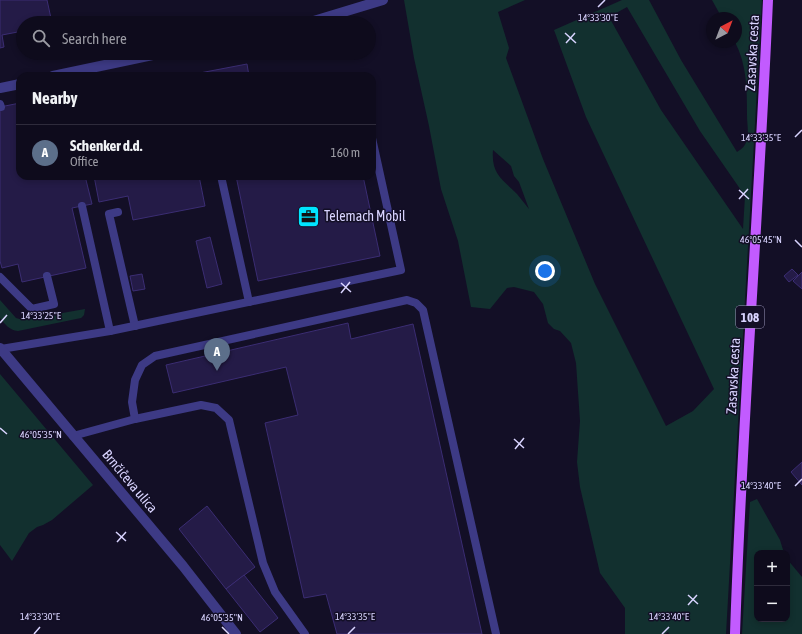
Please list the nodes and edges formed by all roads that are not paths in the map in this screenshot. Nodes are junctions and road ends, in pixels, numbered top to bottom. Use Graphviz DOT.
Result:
graph roads {
  1 [pos="383,0"];
  2 [pos="768,0"];
  3 [pos="330,16"];
  4 [pos="129,60"];
  5 [pos="72,72"];
  6 [pos="16,85"];
  7 [pos="0,88"];
  8 [pos="376,156"];
  9 [pos="223,180"];
  10 [pos="82,206"];
  11 [pos="118,212"];
  12 [pos="47,276"];
  13 [pos="0,278"];
  14 [pos="249,302"];
  15 [pos="134,326"];
  16 [pos="110,331"];
  17 [pos="1,348"];
  18 [pos="135,419"];
  19 [pos="73,436"];
  20 [pos="236,634"];
  21 [pos="305,634"];
  22 [pos="496,634"];
  23 [pos="735,634"];
  1 -- 3 [label="street"];
  2 -- 23 [label="main road, Zasavska cesta / 108"];
  4 -- 5 [label="street"];
  6 -- 7 [label="street"];
  8 -- 14 [label="lane"];
  9 -- 14 [label="lane"];
  10 -- 16 [label="lane"];
  11 -- 15 [label="lane"];
  12 -- 13 [label="lane"];
  14 -- 15 [label="lane"];
  15 -- 16 [label="lane"];
  16 -- 17 [label="lane"];
  17 -- 19 [label="street, Brnčičeva ulica"];
  18 -- 19 [label="lane"];
  18 -- 21 [label="lane"];
  18 -- 22 [label="lane"];
  19 -- 20 [label="street, Brnčičeva ulica"];
}
